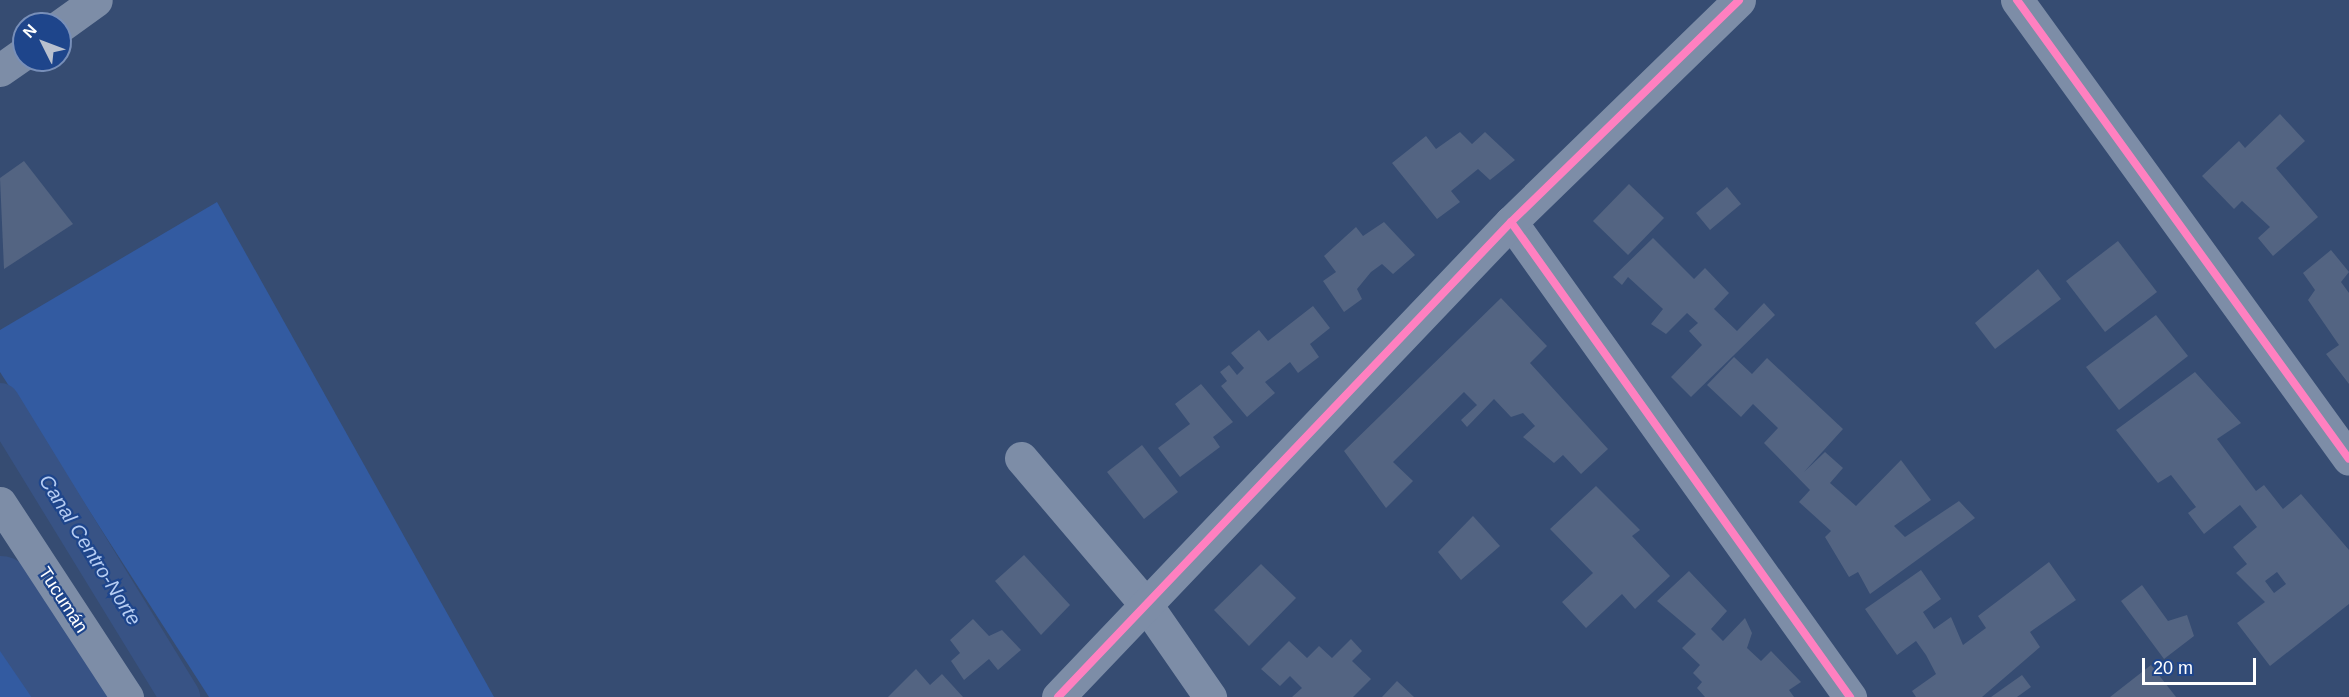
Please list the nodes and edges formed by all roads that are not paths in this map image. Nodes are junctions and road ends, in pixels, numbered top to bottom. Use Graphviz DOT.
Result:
graph roads {
  1 [pos="96,0"];
  2 [pos="1739,0"];
  3 [pos="2017,0"];
  4 [pos="72,17"];
  5 [pos="1510,222"];
  6 [pos="1021,458"];
  7 [pos="2349,459"];
  8 [pos="0,503"];
  9 [pos="1148,606"];
  10 [pos="127,697"];
  11 [pos="1058,697"];
  12 [pos="1210,697"];
  13 [pos="1851,697"];
  1 -- 4 [label="street"];
  2 -- 5 [label="street"];
  3 -- 7 [label="street"];
  5 -- 9 [label="street"];
  5 -- 13 [label="street"];
  6 -- 9 [label="street"];
  8 -- 10 [label="street, Tucumán"];
  9 -- 11 [label="street"];
  9 -- 12 [label="street"];
}
